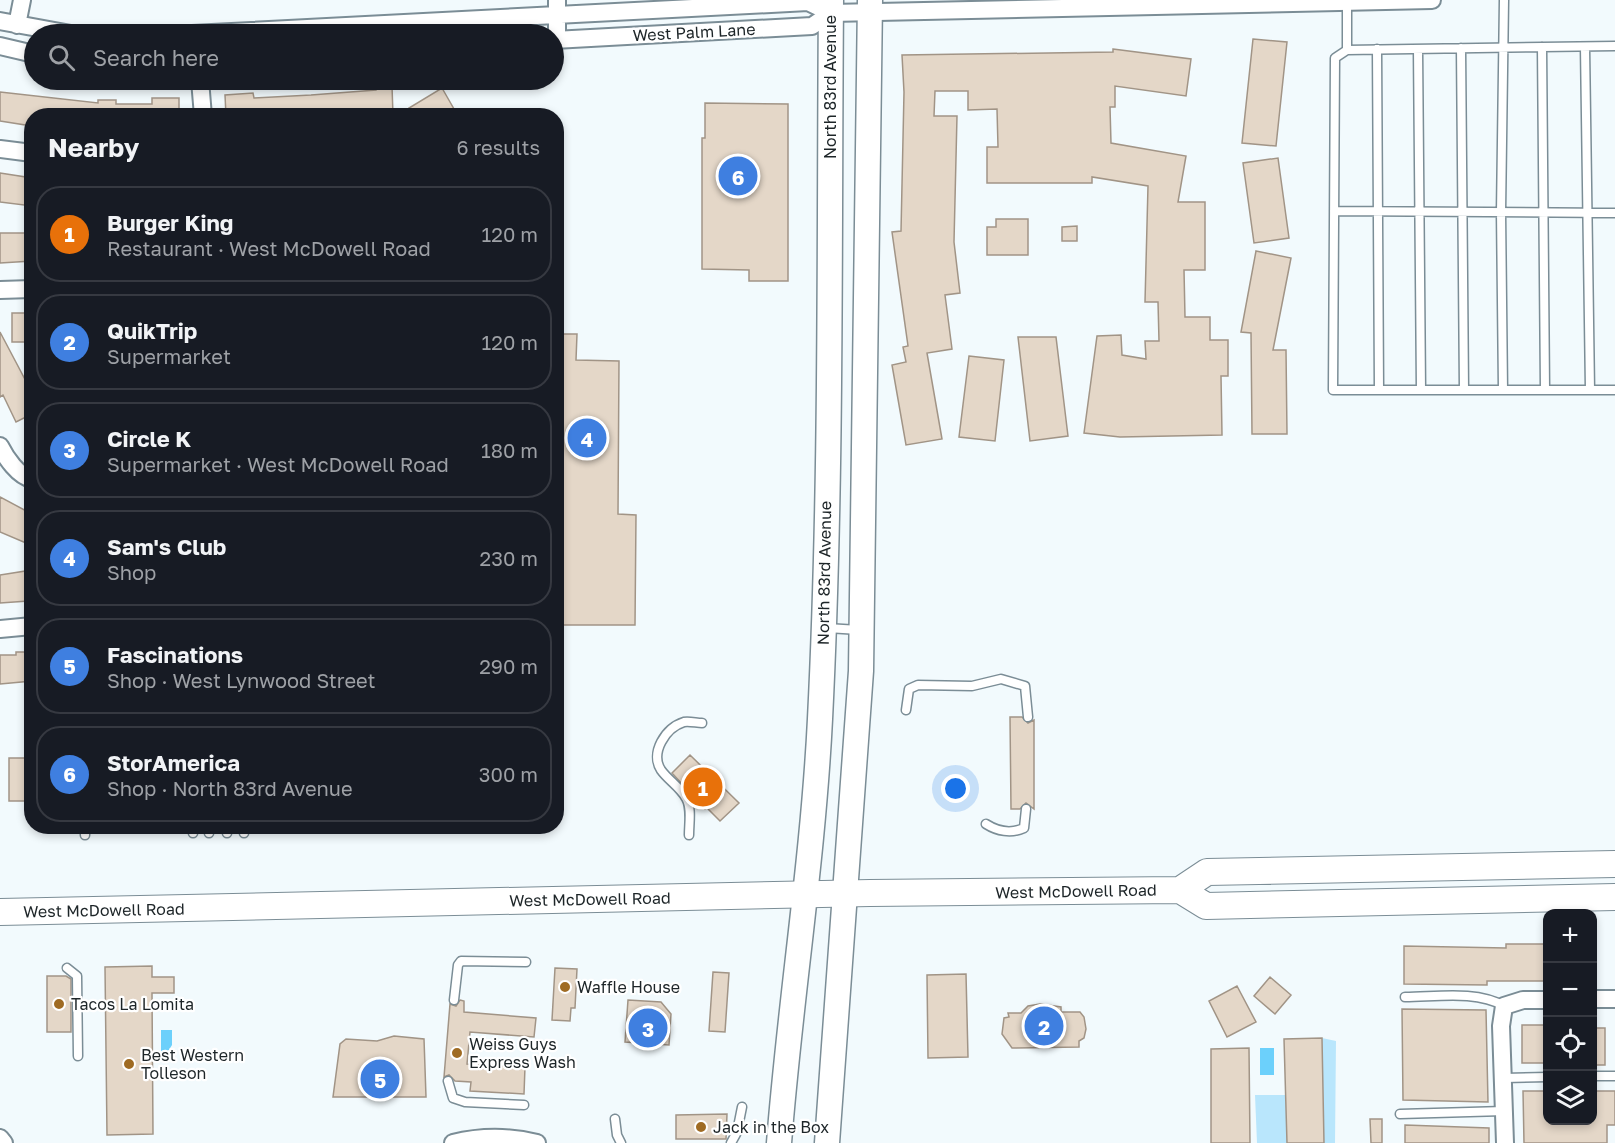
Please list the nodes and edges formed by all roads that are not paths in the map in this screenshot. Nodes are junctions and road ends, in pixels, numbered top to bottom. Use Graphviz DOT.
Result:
graph roads {
  1 [pos="22,0"];
  2 [pos="1432,0"];
  3 [pos="1504,0"];
  4 [pos="1347,3"];
  5 [pos="870,6"];
  6 [pos="557,7"];
  7 [pos="831,7"];
  8 [pos="0,21"];
  9 [pos="330,24"];
  10 [pos="556,24"];
  11 [pos="17,25"];
  12 [pos="24,26"];
  13 [pos="564,40"];
  14 [pos="0,46"];
  15 [pos="1615,46"];
  16 [pos="1542,47"];
  17 [pos="1585,47"];
  18 [pos="1461,48"];
  19 [pos="1502,48"];
  20 [pos="1377,49"];
  21 [pos="1418,49"];
  22 [pos="1347,50"];
  23 [pos="24,52"];
  24 [pos="201,90"];
  25 [pos="202,108"];
  26 [pos="0,148"];
  27 [pos="24,152"];
  28 [pos="1334,211"];
  29 [pos="1378,211"];
  30 [pos="1419,212"];
  31 [pos="1461,212"];
  32 [pos="1501,212"];
  33 [pos="1543,212"];
  34 [pos="1586,213"];
  35 [pos="1615,213"];
  36 [pos="24,289"];
  37 [pos="0,290"];
  38 [pos="828,329"];
  39 [pos="867,329"];
  40 [pos="1379,390"];
  41 [pos="1421,390"];
  42 [pos="1464,390"];
  43 [pos="1503,390"];
  44 [pos="1545,390"];
  45 [pos="1590,390"];
  46 [pos="1615,390"];
  47 [pos="0,446"];
  48 [pos="24,473"];
  49 [pos="24,627"];
  50 [pos="823,628"];
  51 [pos="0,629"];
  52 [pos="862,630"];
  53 [pos="906,710"];
  54 [pos="1028,717"];
  55 [pos="702,723"];
  56 [pos="1026,809"];
  57 [pos="986,824"];
  58 [pos="689,834"];
  59 [pos="1615,864"];
  60 [pos="1180,890"];
  61 [pos="846,893"];
  62 [pos="806,894"];
  63 [pos="1615,897"];
  64 [pos="0,912"];
  65 [pos="526,962"];
  66 [pos="67,968"];
  67 [pos="1405,997"];
  68 [pos="1543,999"];
  69 [pos="1597,999"];
  70 [pos="1615,999"];
  71 [pos="454,1000"];
  72 [pos="1504,1006"];
  73 [pos="78,1056"];
  74 [pos="1597,1076"];
  75 [pos="1615,1076"];
  76 [pos="1543,1077"];
  77 [pos="1504,1078"];
  78 [pos="448,1081"];
  79 [pos="524,1105"];
  80 [pos="742,1107"];
  81 [pos="1504,1112"];
  82 [pos="1400,1114"];
  83 [pos="615,1119"];
  84 [pos="0,1138"];
  85 [pos="4,1143"];
  86 [pos="453,1143"];
  87 [pos="537,1143"];
  88 [pos="621,1143"];
  89 [pos="731,1143"];
  90 [pos="779,1143"];
  91 [pos="827,1143"];
  92 [pos="1506,1143"];
  1 -- 11 [label="street"];
  2 -- 4 [label="street, West Palm Lane"];
  3 -- 19 [label="lane"];
  4 -- 5 [label="street, West Palm Lane"];
  4 -- 22 [label="lane"];
  5 -- 7 [label="street, West Palm Lane"];
  5 -- 39 [label="main road"];
  6 -- 7 [label="street, West Palm Lane"];
  6 -- 9 [label="street, West Palm Lane"];
  6 -- 10 [label="street"];
  7 -- 13 [label="street, West Palm Lane"];
  7 -- 38 [label="main road, North 83rd Avenue"];
  8 -- 11 [label="street"];
  11 -- 12 [label="street"];
  14 -- 23 [label="street"];
  15 -- 17 [label="lane"];
  16 -- 17 [label="lane"];
  16 -- 19 [label="lane"];
  16 -- 33 [label="lane"];
  17 -- 34 [label="lane"];
  18 -- 19 [label="lane"];
  18 -- 21 [label="lane"];
  18 -- 31 [label="lane"];
  19 -- 32 [label="lane"];
  20 -- 21 [label="lane"];
  20 -- 22 [label="lane"];
  20 -- 29 [label="lane"];
  21 -- 30 [label="lane"];
  22 -- 28 [label="lane"];
  24 -- 25 [label="street"];
  26 -- 27 [label="street"];
  28 -- 29 [label="lane"];
  28 -- 40 [label="lane"];
  29 -- 30 [label="lane"];
  29 -- 40 [label="lane"];
  30 -- 31 [label="lane"];
  30 -- 41 [label="lane"];
  31 -- 32 [label="lane"];
  31 -- 42 [label="lane"];
  32 -- 33 [label="lane"];
  32 -- 43 [label="lane"];
  33 -- 34 [label="lane"];
  33 -- 44 [label="lane"];
  34 -- 35 [label="lane"];
  34 -- 45 [label="lane"];
  36 -- 37 [label="street"];
  38 -- 39 [label="main road"];
  38 -- 50 [label="main road, North 83rd Avenue"];
  39 -- 52 [label="main road"];
  40 -- 41 [label="lane"];
  41 -- 42 [label="lane"];
  42 -- 43 [label="lane"];
  43 -- 44 [label="lane"];
  44 -- 45 [label="lane"];
  45 -- 46 [label="lane"];
  47 -- 48 [label="street"];
  49 -- 51 [label="street"];
  50 -- 52 [label="lane"];
  50 -- 62 [label="main road, North 83rd Avenue"];
  52 -- 61 [label="main road"];
  53 -- 54 [label="lane"];
  55 -- 58 [label="lane"];
  56 -- 57 [label="lane"];
  59 -- 60 [label="main road, West McDowell Road"];
  60 -- 61 [label="main road, West McDowell Road"];
  60 -- 63 [label="main road, West McDowell Road"];
  61 -- 62 [label="main road, West McDowell Road"];
  61 -- 91 [label="main road"];
  62 -- 64 [label="main road, West McDowell Road"];
  62 -- 90 [label="main road, North 83rd Avenue"];
  65 -- 71 [label="lane"];
  66 -- 73 [label="lane"];
  67 -- 72 [label="lane"];
  68 -- 72 [label="street"];
  69 -- 70 [label="street"];
  72 -- 77 [label="street"];
  74 -- 75 [label="lane"];
  76 -- 77 [label="lane"];
  77 -- 81 [label="street"];
  78 -- 79 [label="lane"];
  80 -- 89 [label="lane"];
  81 -- 82 [label="lane"];
  81 -- 92 [label="street"];
  83 -- 88 [label="lane"];
  84 -- 85 [label="street"];
  86 -- 87 [label="street"];
}
